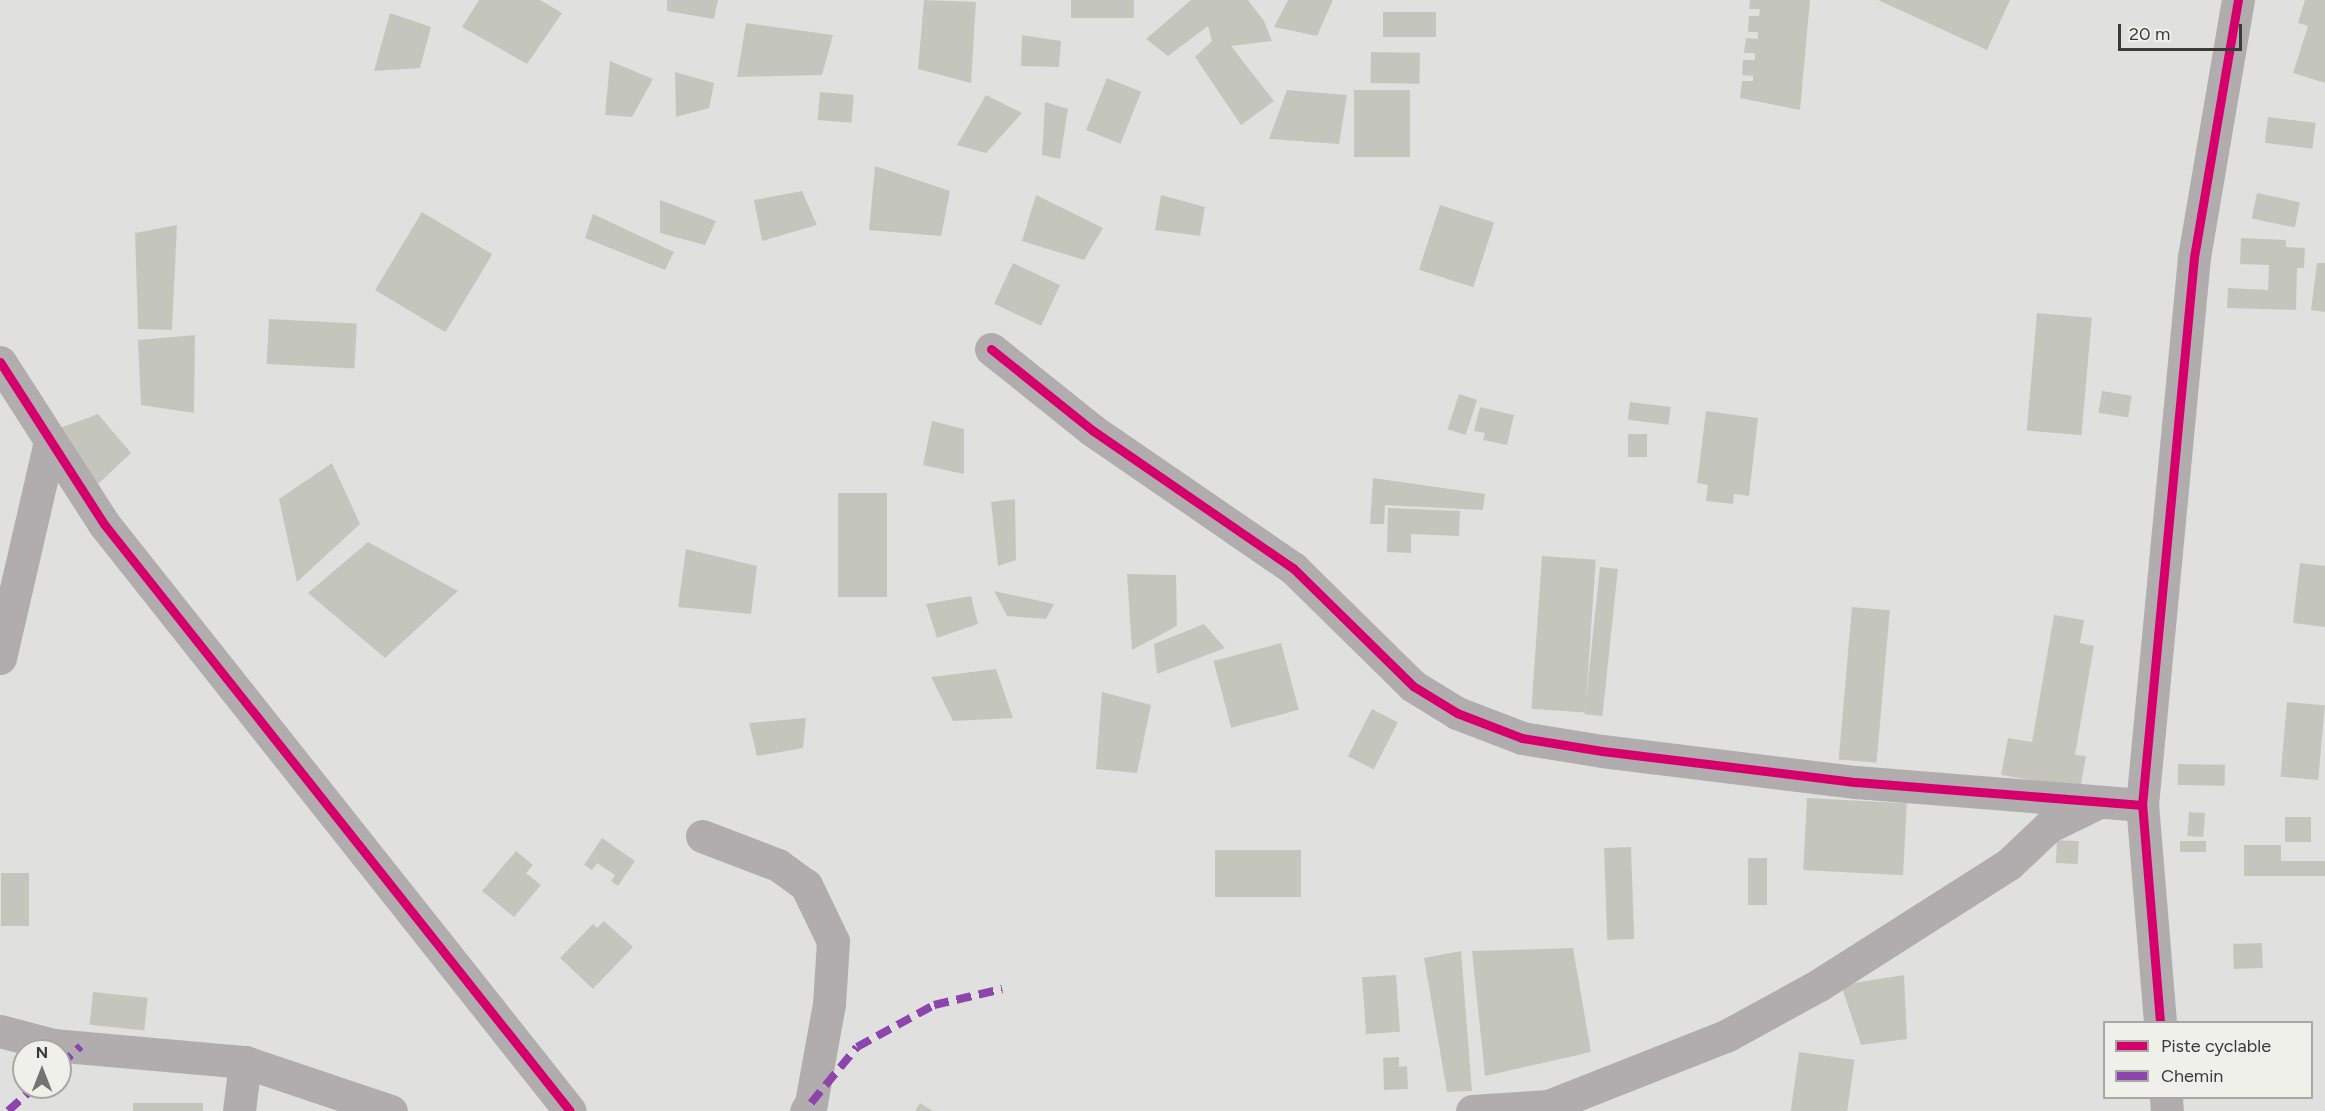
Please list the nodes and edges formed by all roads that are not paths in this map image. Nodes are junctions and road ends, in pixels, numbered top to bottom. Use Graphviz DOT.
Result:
graph roads {
  1 [pos="2238,0"];
  2 [pos="991,349"];
  3 [pos="1,366"];
  4 [pos="50,441"];
  5 [pos="0,658"];
  6 [pos="2102,801"];
  7 [pos="2142,805"];
  8 [pos="702,836"];
  9 [pos="2160,1021"];
  10 [pos="0,1031"];
  11 [pos="245,1062"];
  12 [pos="239,1111"];
  13 [pos="391,1111"];
  14 [pos="570,1111"];
  15 [pos="806,1111"];
  16 [pos="1472,1111"];
  1 -- 7 [label="street"];
  2 -- 6 [label="street"];
  3 -- 4 [label="street"];
  4 -- 5 [label="street"];
  4 -- 14 [label="street"];
  6 -- 7 [label="street"];
  6 -- 16 [label="street"];
  7 -- 9 [label="street"];
  8 -- 15 [label="street"];
  10 -- 11 [label="street"];
  11 -- 12 [label="street"];
  11 -- 13 [label="street"];
}
